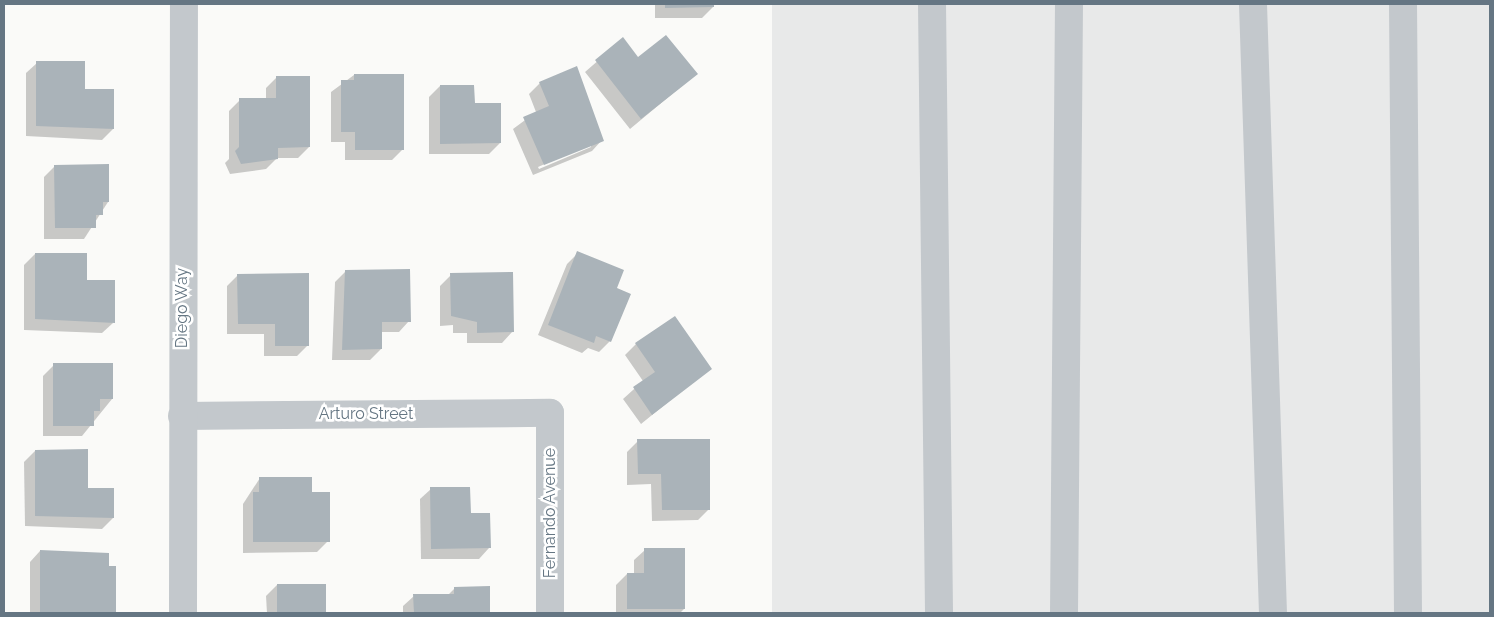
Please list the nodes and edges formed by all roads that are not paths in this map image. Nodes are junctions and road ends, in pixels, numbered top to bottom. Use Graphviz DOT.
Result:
graph roads {
  1 [pos="184,4"];
  2 [pos="932,4"];
  3 [pos="1069,4"];
  4 [pos="1253,4"];
  5 [pos="1403,4"];
  6 [pos="550,413"];
  7 [pos="182,416"];
  8 [pos="182,613"];
  9 [pos="550,613"];
  10 [pos="938,613"];
  11 [pos="1064,613"];
  12 [pos="1273,613"];
  13 [pos="1408,613"];
  1 -- 7 [label="street, Diego Way"];
  2 -- 10 [label="street"];
  3 -- 11 [label="street"];
  4 -- 12 [label="street"];
  5 -- 13 [label="street"];
  6 -- 7 [label="street, Arturo Street"];
  6 -- 9 [label="street, Fernando Avenue"];
  7 -- 8 [label="street, Diego Way"];
}
